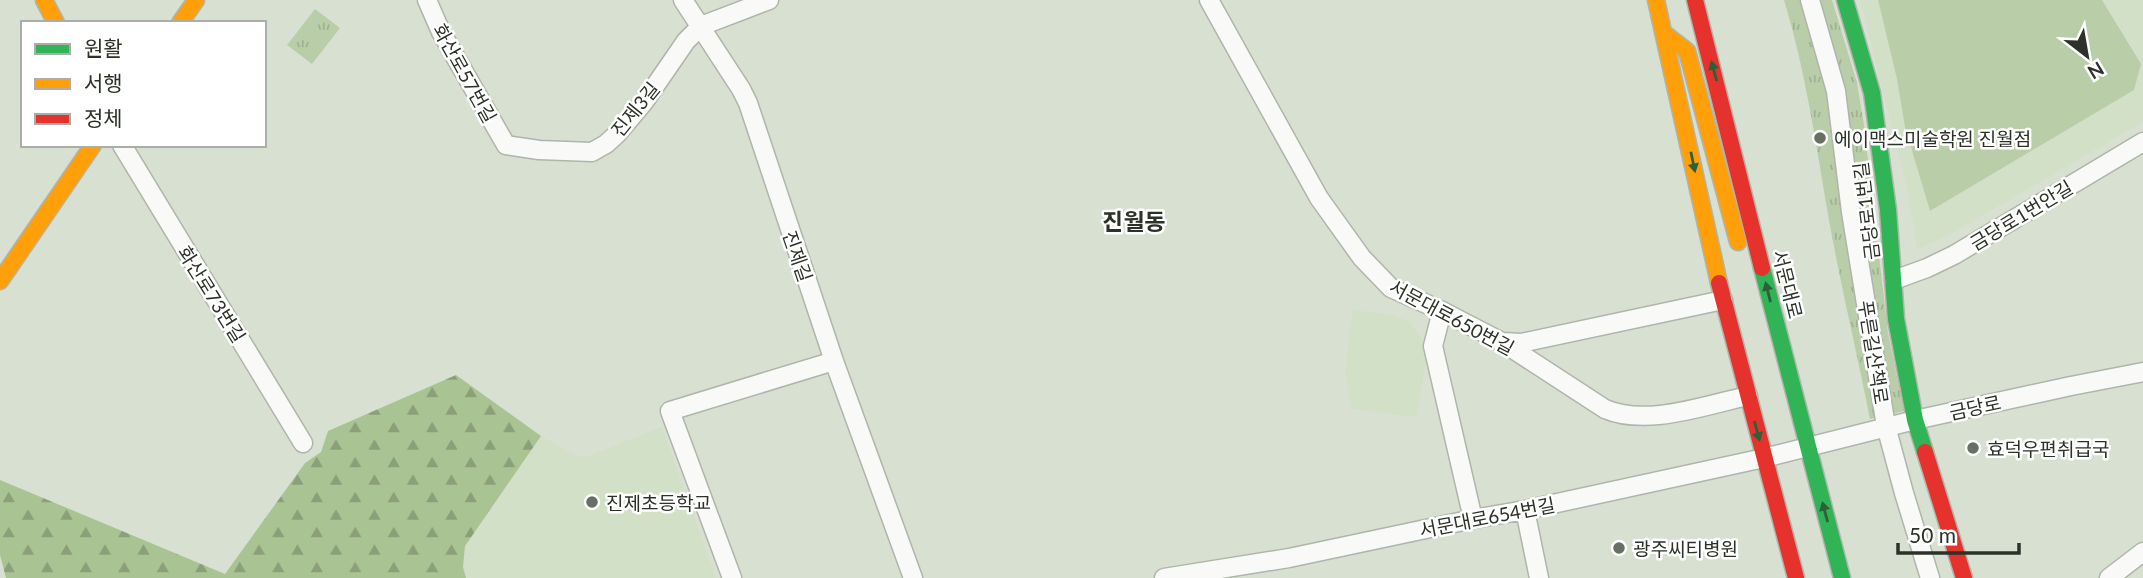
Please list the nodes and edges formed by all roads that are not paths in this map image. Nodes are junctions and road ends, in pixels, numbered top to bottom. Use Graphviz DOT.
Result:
graph roads {
  1 [pos="44,0"];
  2 [pos="196,0"];
  3 [pos="427,0"];
  4 [pos="683,0"];
  5 [pos="769,0"];
  6 [pos="1209,0"];
  7 [pos="1656,0"];
  8 [pos="1695,0"];
  9 [pos="1810,0"];
  10 [pos="1845,0"];
  11 [pos="55,21"];
  12 [pos="181,21"];
  13 [pos="701,26"];
  14 [pos="1665,34"];
  15 [pos="506,145"];
  16 [pos="2142,145"];
  17 [pos="92,147"];
  18 [pos="122,147"];
  19 [pos="1741,254"];
  20 [pos="1894,280"];
  21 [pos="0,281"];
  22 [pos="1723,300"];
  23 [pos="1442,311"];
  24 [pos="1502,342"];
  25 [pos="1781,343"];
  26 [pos="834,361"];
  27 [pos="1772,370"];
  28 [pos="2143,372"];
  29 [pos="1748,396"];
  30 [pos="1914,420"];
  31 [pos="1886,426"];
  32 [pos="303,443"];
  33 [pos="1808,447"];
  34 [pos="1765,458"];
  35 [pos="1525,510"];
  36 [pos="1474,519"];
  37 [pos="2143,552"];
  38 [pos="732,578"];
  39 [pos="913,578"];
  40 [pos="1164,578"];
  41 [pos="1539,578"];
  42 [pos="1796,578"];
  43 [pos="1842,578"];
  44 [pos="1930,578"];
  45 [pos="1964,578"];
  46 [pos="2109,578"];
  1 -- 11 [label="main road"];
  2 -- 12 [label="main road"];
  3 -- 15 [label="street, 화산로57번길"];
  4 -- 13 [label="street, 진제길"];
  5 -- 13 [label="street"];
  6 -- 23 [label="street, 서문대로650번길"];
  7 -- 14 [label="main road"];
  25 -- 8 [label="main road, 서문대로, one-way"];
  9 -- 31 [label="street, 푸른길산책로"];
  10 -- 20 [label="main road, 금당로1번길"];
  13 -- 15 [label="street, 진제3길"];
  13 -- 26 [label="street, 진제길"];
  14 -- 19 [label="main road"];
  14 -- 22 [label="main road, one-way"];
  16 -- 20 [label="street, 금당로1번안길"];
  17 -- 21 [label="main road"];
  18 -- 32 [label="street, 화산로73번길"];
  20 -- 30 [label="main road, 금당로1번길"];
  22 -- 24 [label="street"];
  22 -- 29 [label="main road"];
  23 -- 24 [label="street, 서문대로650번길"];
  23 -- 36 [label="street"];
  24 -- 29 [label="street, 서문대로650번길"];
  25 -- 27 [label="main road"];
  25 -- 33 [label="main road, 서문대로"];
  26 -- 38 [label="street"];
  26 -- 39 [label="street, 진제길"];
  28 -- 30 [label="street, 금당로"];
  29 -- 34 [label="main road, one-way"];
  30 -- 31 [label="street, 금당로"];
  30 -- 45 [label="main road, 금당로1번길"];
  31 -- 33 [label="street, 금당로"];
  31 -- 44 [label="street, 푸른길산책로"];
  33 -- 34 [label="street, 서문대로654번길"];
  43 -- 33 [label="main road, 서문대로, one-way"];
  34 -- 35 [label="street, 서문대로654번길"];
  34 -- 42 [label="main road"];
  35 -- 36 [label="street, 서문대로654번길"];
  35 -- 41 [label="street"];
  36 -- 40 [label="street, 서문대로654번길"];
  37 -- 46 [label="street"];
}
